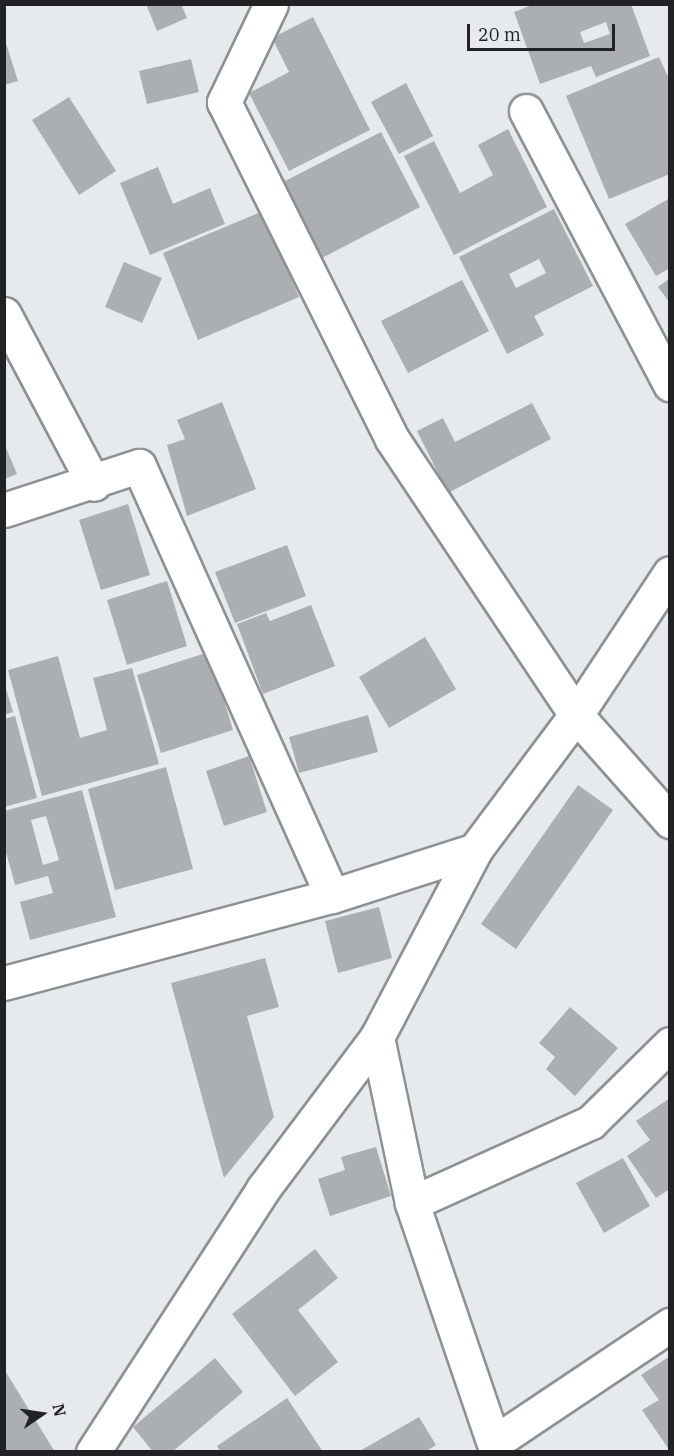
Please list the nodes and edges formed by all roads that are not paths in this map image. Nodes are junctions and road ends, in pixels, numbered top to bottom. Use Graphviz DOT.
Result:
graph roads {
  1 [pos="271,4"];
  2 [pos="526,111"];
  3 [pos="4,314"];
  4 [pos="669,384"];
  5 [pos="94,484"];
  6 [pos="4,510"];
  7 [pos="669,573"];
  8 [pos="576,715"];
  9 [pos="669,821"];
  10 [pos="475,850"];
  11 [pos="332,896"];
  12 [pos="5,977"];
  13 [pos="377,1037"];
  14 [pos="669,1044"];
  15 [pos="412,1203"];
  16 [pos="669,1325"];
  17 [pos="496,1447"];
  18 [pos="99,1448"];
  1 -- 8 [label="street"];
  2 -- 4 [label="street"];
  3 -- 5 [label="street"];
  5 -- 6 [label="street"];
  5 -- 11 [label="street"];
  7 -- 8 [label="street"];
  8 -- 9 [label="street"];
  8 -- 10 [label="street"];
  10 -- 11 [label="street"];
  10 -- 13 [label="street"];
  11 -- 12 [label="street"];
  13 -- 15 [label="street"];
  13 -- 18 [label="street"];
  14 -- 15 [label="street"];
  15 -- 17 [label="street"];
  16 -- 17 [label="street"];
}
